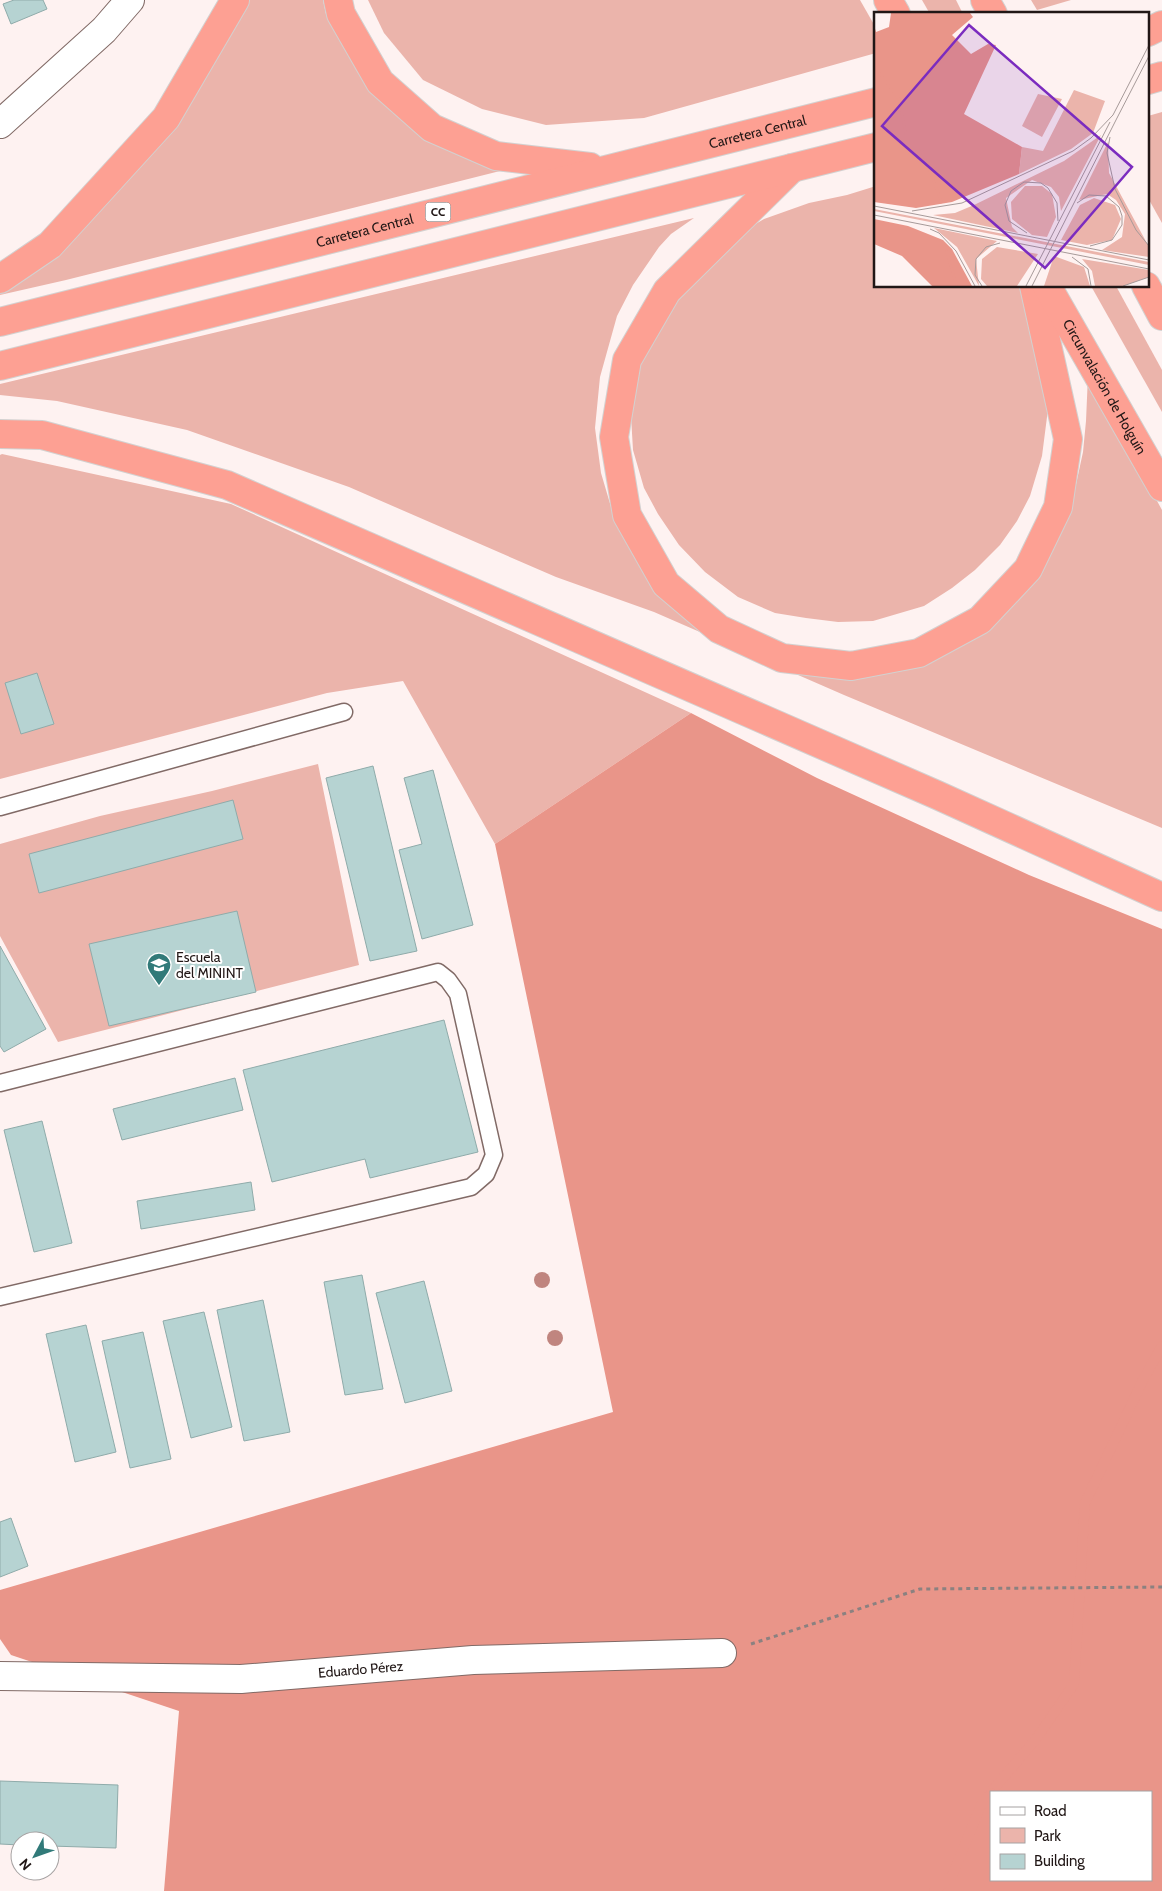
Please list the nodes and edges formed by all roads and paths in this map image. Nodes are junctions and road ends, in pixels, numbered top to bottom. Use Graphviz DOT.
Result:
graph roads {
  1 [pos="130,0"];
  2 [pos="235,0"];
  3 [pos="338,0"];
  4 [pos="888,0"];
  5 [pos="986,0"];
  6 [pos="895,12"];
  7 [pos="992,12"];
  8 [pos="1162,25"];
  9 [pos="1150,32"];
  10 [pos="874,103"];
  11 [pos="2,115"];
  12 [pos="874,148"];
  13 [pos="792,168"];
  14 [pos="609,169"];
  15 [pos="0,279"];
  16 [pos="1150,283"];
  17 [pos="1034,288"];
  18 [pos="1048,288"];
  19 [pos="1147,288"];
  20 [pos="1162,300"];
  21 [pos="1162,316"];
  22 [pos="0,322"];
  23 [pos="0,366"];
  24 [pos="0,434"];
  25 [pos="1162,487"];
  26 [pos="344,712"];
  27 [pos="0,807"];
  28 [pos="1162,897"];
  29 [pos="0,1083"];
  30 [pos="0,1297"];
  31 [pos="1162,1587"];
  32 [pos="722,1653"];
  33 [pos="0,1676"];
  1 -- 11 [label="street"];
  2 -- 15 [label="highway"];
  3 -- 14 [label="highway"];
  4 -- 6 [label="highway"];
  5 -- 7 [label="highway"];
  8 -- 9 [label="highway"];
  10 -- 14 [label="highway, Carretera Central / CC"];
  12 -- 13 [label="highway"];
  13 -- 17 [label="highway"];
  13 -- 23 [label="highway"];
  14 -- 22 [label="highway, Carretera Central / CC"];
  16 -- 20 [label="highway"];
  18 -- 25 [label="highway, Circunvalación de Holguín"];
  19 -- 21 [label="highway"];
  24 -- 28 [label="highway"];
  26 -- 27 [label="lane"];
  29 -- 30 [label="lane"];
  31 -- 32 [label="path"];
  32 -- 33 [label="street, Eduardo Pérez"];
}
